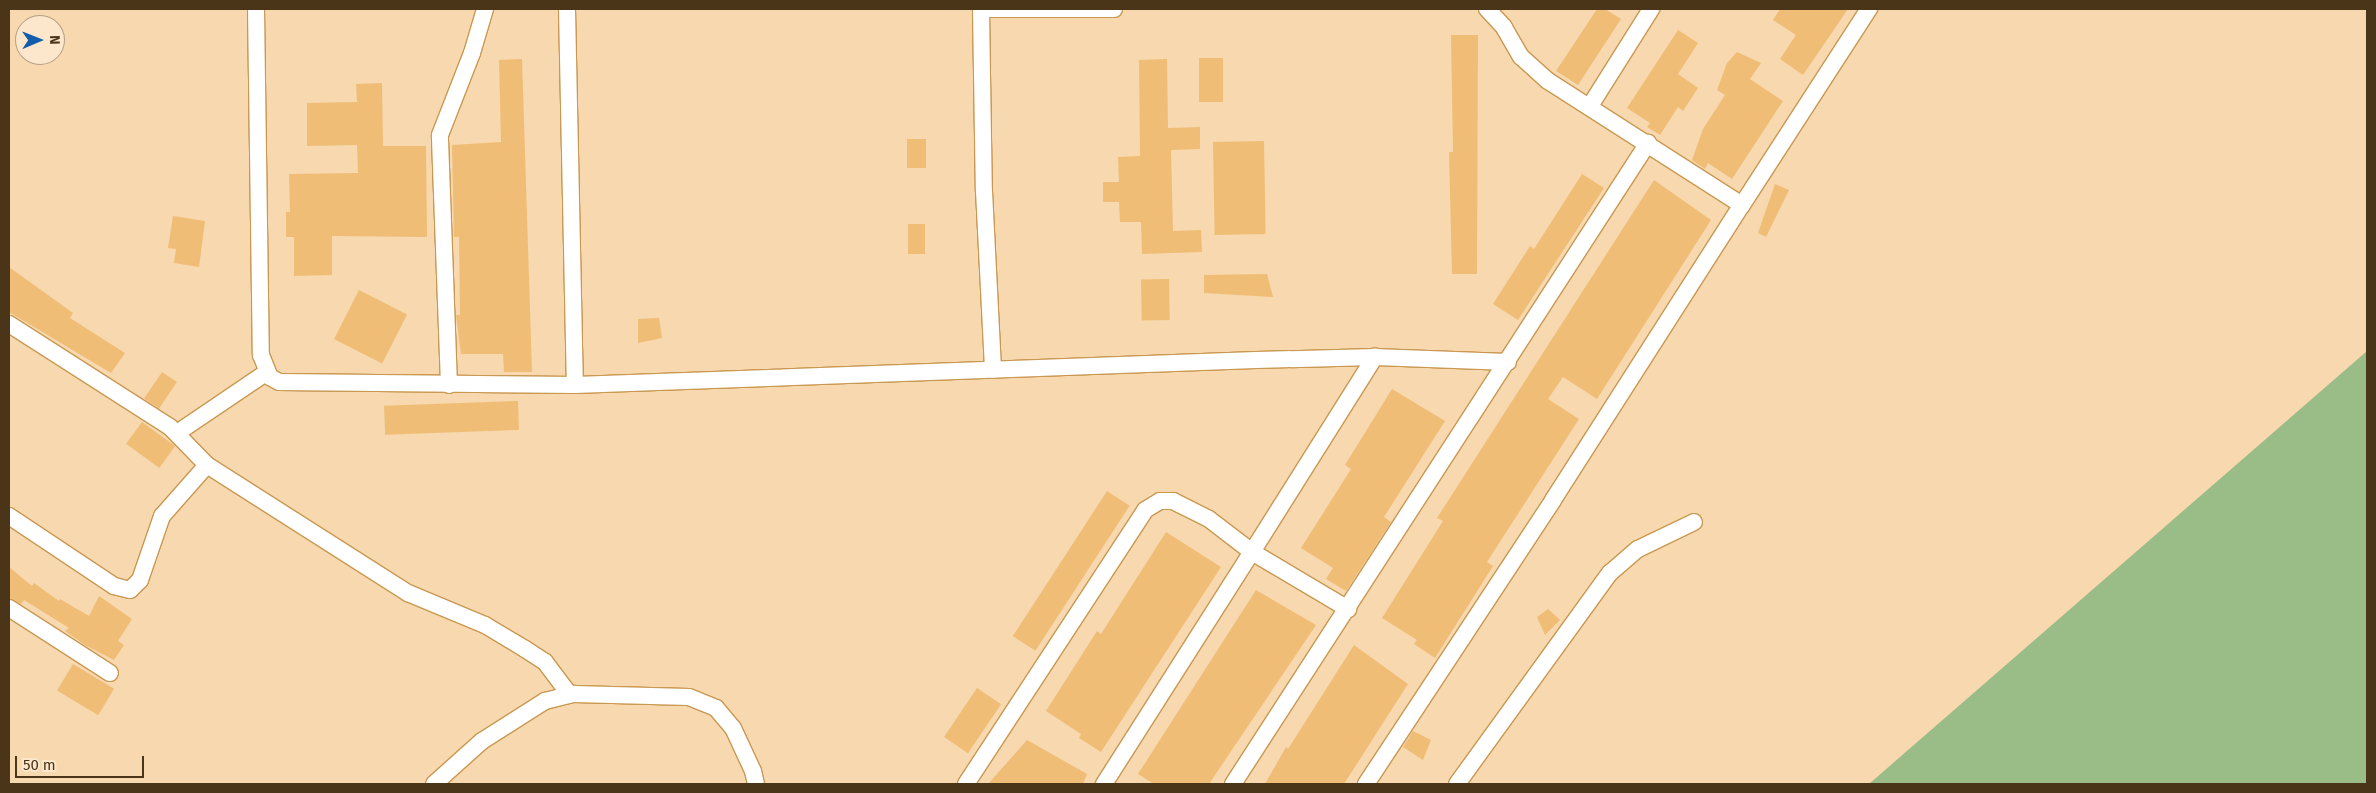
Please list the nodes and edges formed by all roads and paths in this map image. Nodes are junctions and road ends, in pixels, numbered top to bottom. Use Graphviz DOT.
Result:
graph roads {
  1 [pos="256,9"];
  2 [pos="485,9"];
  3 [pos="567,9"];
  4 [pos="981,9"];
  5 [pos="1114,9"];
  6 [pos="1487,9"];
  7 [pos="1651,9"];
  8 [pos="1869,9"];
  9 [pos="1590,106"];
  10 [pos="1648,143"];
  11 [pos="1742,205"];
  12 [pos="9,324"];
  13 [pos="1375,357"];
  14 [pos="1508,362"];
  15 [pos="993,370"];
  16 [pos="267,372"];
  17 [pos="449,385"];
  18 [pos="575,385"];
  19 [pos="177,433"];
  20 [pos="206,465"];
  21 [pos="9,516"];
  22 [pos="1694,522"];
  23 [pos="1252,552"];
  24 [pos="9,608"];
  25 [pos="1348,609"];
  26 [pos="110,673"];
  27 [pos="570,695"];
  28 [pos="434,784"];
  29 [pos="756,784"];
  30 [pos="966,784"];
  31 [pos="1104,784"];
  32 [pos="1233,784"];
  33 [pos="1366,784"];
  34 [pos="1457,784"];
  1 -- 16 [label="street"];
  2 -- 17 [label="street"];
  3 -- 18 [label="street"];
  4 -- 5 [label="street"];
  4 -- 15 [label="street"];
  6 -- 9 [label="street"];
  7 -- 9 [label="street"];
  8 -- 11 [label="street"];
  9 -- 10 [label="street"];
  10 -- 11 [label="street"];
  10 -- 14 [label="street"];
  11 -- 33 [label="street"];
  12 -- 19 [label="street"];
  13 -- 14 [label="street"];
  13 -- 15 [label="street"];
  13 -- 23 [label="street"];
  14 -- 25 [label="street"];
  15 -- 18 [label="street"];
  16 -- 17 [label="street"];
  16 -- 19 [label="street"];
  17 -- 18 [label="street"];
  19 -- 20 [label="street"];
  20 -- 21 [label="street"];
  20 -- 27 [label="street"];
  22 -- 34 [label="street"];
  23 -- 25 [label="street"];
  23 -- 30 [label="street"];
  23 -- 31 [label="street"];
  24 -- 26 [label="street"];
  25 -- 32 [label="street"];
  27 -- 28 [label="street"];
  27 -- 29 [label="street"];
}
